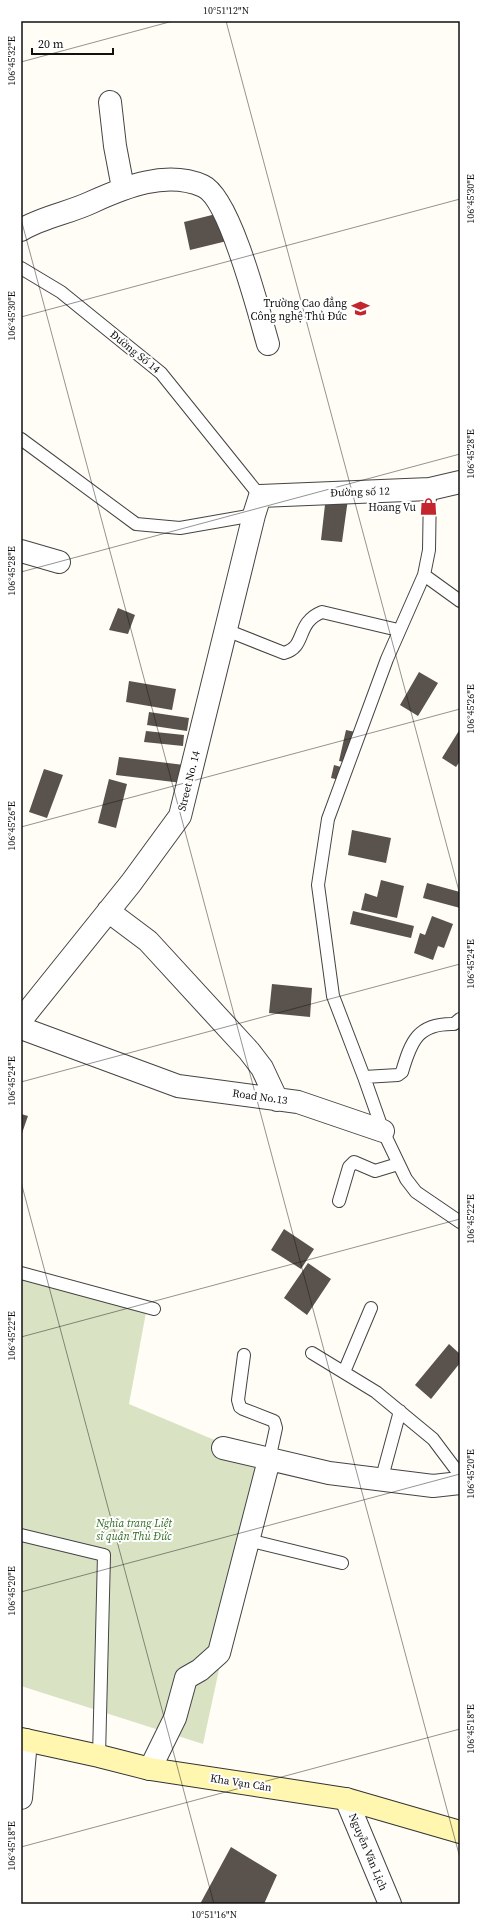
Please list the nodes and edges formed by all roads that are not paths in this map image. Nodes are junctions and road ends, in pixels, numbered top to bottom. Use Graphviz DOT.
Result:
graph roads {
  1 [pos="110,102"];
  2 [pos="123,188"];
  3 [pos="21,230"];
  4 [pos="21,268"];
  5 [pos="268,344"];
  6 [pos="21,439"];
  7 [pos="460,482"];
  8 [pos="430,489"];
  9 [pos="257,505"];
  10 [pos="21,551"];
  11 [pos="59,562"];
  12 [pos="424,575"];
  13 [pos="460,601"];
  14 [pos="226,630"];
  15 [pos="398,630"];
  16 [pos="108,911"];
  17 [pos="460,1019"];
  18 [pos="21,1020"];
  19 [pos="21,1028"];
  20 [pos="364,1077"];
  21 [pos="276,1100"];
  22 [pos="383,1132"];
  23 [pos="398,1164"];
  24 [pos="339,1201"];
  25 [pos="460,1222"];
  26 [pos="21,1273"];
  27 [pos="371,1308"];
  28 [pos="154,1309"];
  29 [pos="312,1352"];
  30 [pos="244,1355"];
  31 [pos="344,1372"];
  32 [pos="400,1411"];
  33 [pos="223,1448"];
  34 [pos="269,1460"];
  35 [pos="460,1474"];
  36 [pos="381,1481"];
  37 [pos="460,1483"];
  38 [pos="21,1535"];
  39 [pos="248,1540"];
  40 [pos="342,1563"];
  41 [pos="23,1739"];
  42 [pos="99,1756"];
  43 [pos="150,1770"];
  44 [pos="21,1798"];
  45 [pos="346,1799"];
  46 [pos="460,1832"];
  47 [pos="390,1904"];
  1 -- 2 [label="street"];
  2 -- 3 [label="street"];
  2 -- 5 [label="street"];
  4 -- 9 [label="lane, Đường Số 14"];
  6 -- 9 [label="lane"];
  7 -- 8 [label="street, Đường số 12"];
  8 -- 9 [label="street, Đường số 12"];
  8 -- 12 [label="lane"];
  9 -- 14 [label="street, Street No. 14"];
  10 -- 11 [label="street"];
  12 -- 13 [label="lane"];
  12 -- 15 [label="lane"];
  14 -- 15 [label="lane"];
  14 -- 16 [label="street, Street No. 14"];
  15 -- 20 [label="lane"];
  16 -- 18 [label="street, Street No. 14"];
  16 -- 21 [label="street"];
  17 -- 20 [label="lane"];
  19 -- 21 [label="street, Road No.13"];
  20 -- 22 [label="lane"];
  21 -- 22 [label="street, Road No.13"];
  22 -- 23 [label="lane"];
  23 -- 24 [label="lane"];
  23 -- 25 [label="lane"];
  26 -- 28 [label="lane"];
  27 -- 31 [label="lane"];
  29 -- 31 [label="lane"];
  30 -- 34 [label="lane"];
  31 -- 32 [label="lane"];
  32 -- 35 [label="lane"];
  32 -- 36 [label="lane"];
  33 -- 34 [label="street"];
  34 -- 36 [label="street"];
  34 -- 39 [label="street"];
  36 -- 37 [label="street"];
  38 -- 42 [label="lane"];
  39 -- 40 [label="lane"];
  39 -- 43 [label="street"];
  41 -- 42 [label="main road, Kha Vạn Cân"];
  41 -- 44 [label="street"];
  42 -- 43 [label="main road, Kha Vạn Cân"];
  43 -- 45 [label="main road, Kha Vạn Cân"];
  45 -- 46 [label="main road, Kha Vạn Cân"];
  45 -- 47 [label="street, Nguyễn Văn Lịch"];
}
